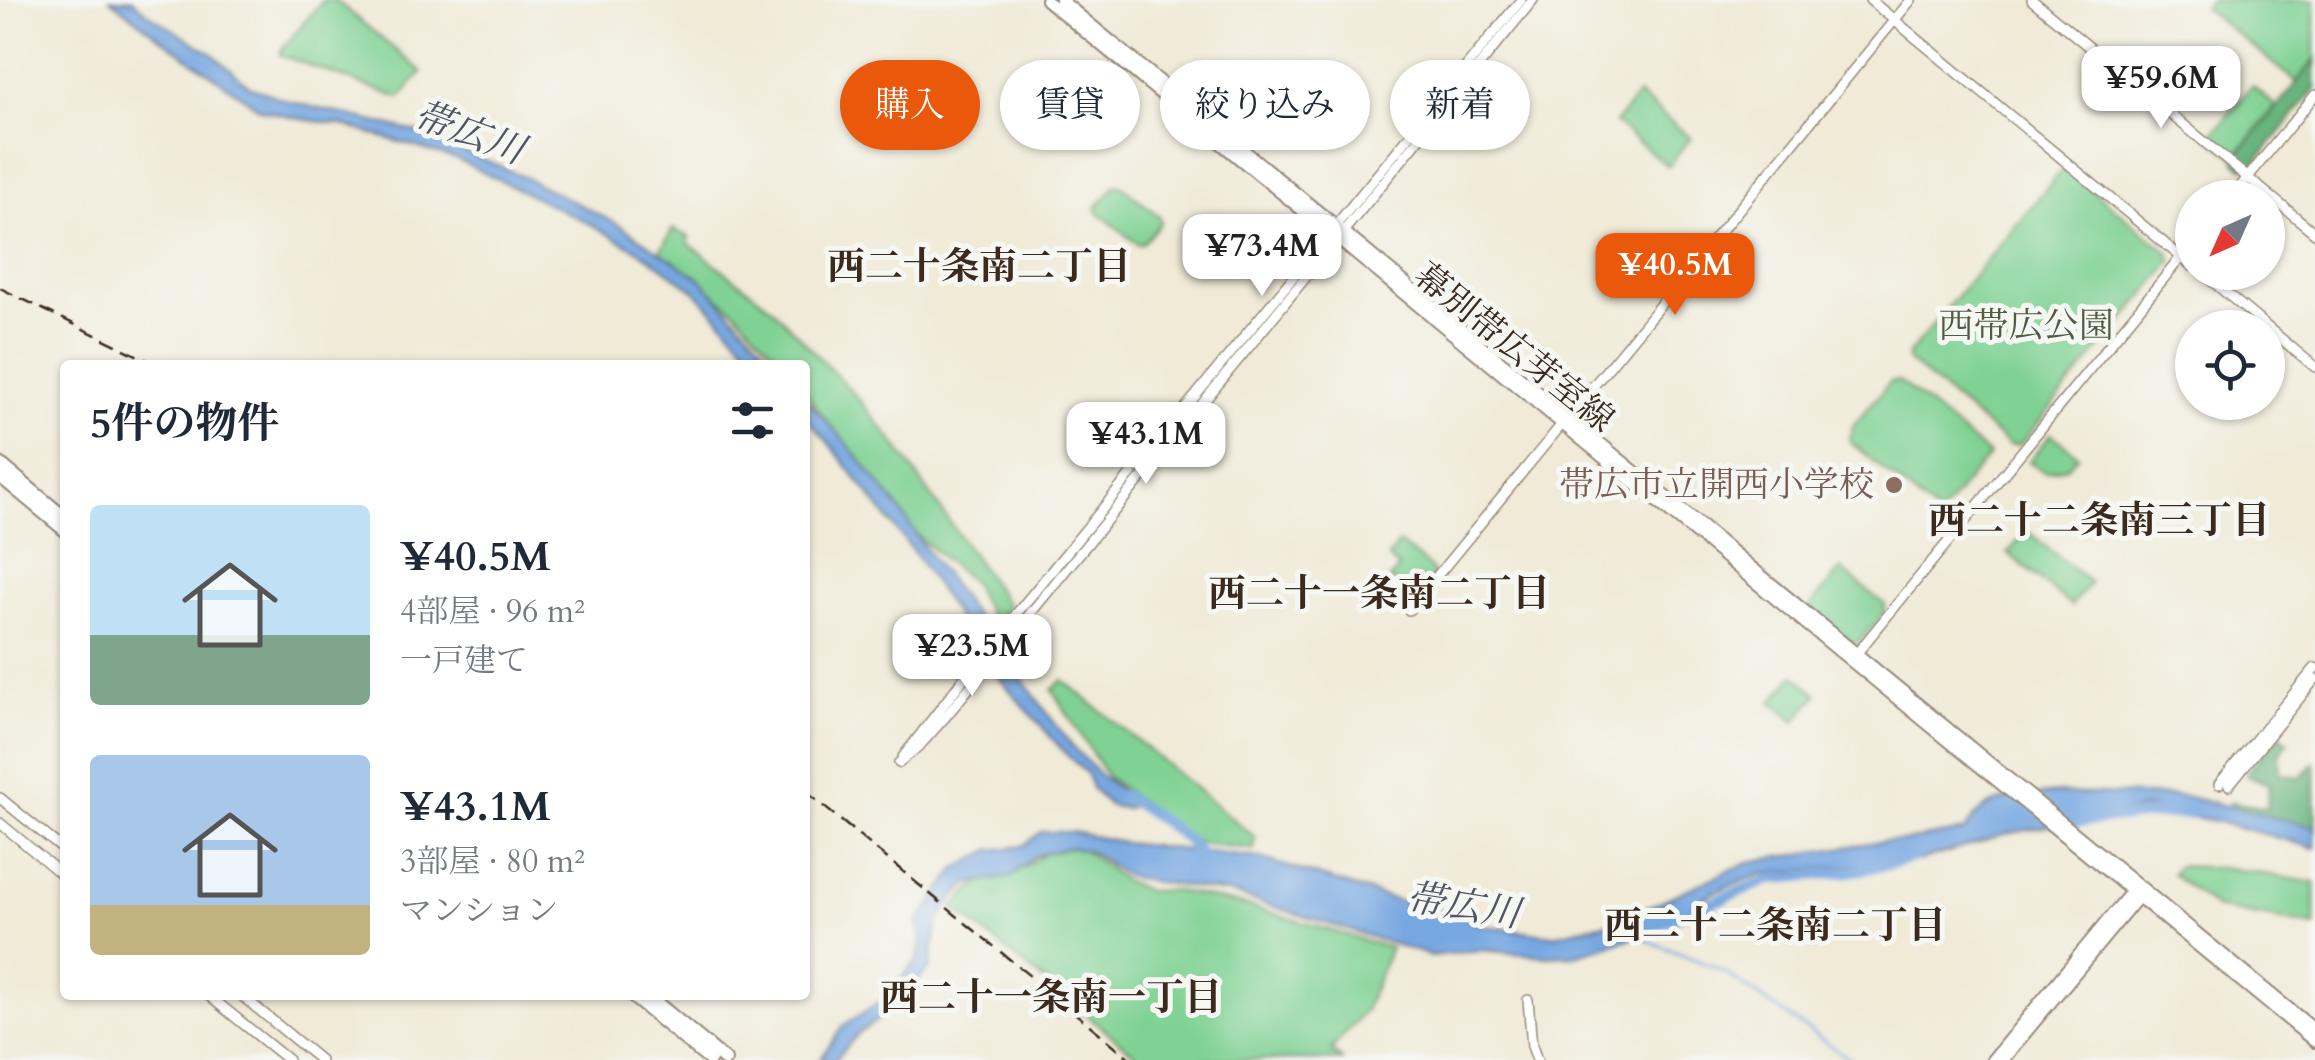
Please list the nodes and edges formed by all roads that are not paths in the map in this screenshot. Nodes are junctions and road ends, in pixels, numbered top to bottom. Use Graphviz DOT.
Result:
graph roads {
  1 [pos="1046,0"];
  2 [pos="1061,0"];
  3 [pos="1521,0"];
  4 [pos="1533,0"];
  5 [pos="1870,0"];
  6 [pos="1910,0"];
  7 [pos="2032,0"];
  8 [pos="1894,20"];
  9 [pos="2315,95"];
  10 [pos="2248,178"];
  11 [pos="1337,232"];
  12 [pos="2315,232"];
  13 [pos="2175,251"];
  14 [pos="2175,266"];
  15 [pos="2223,290"];
  16 [pos="2315,366"];
  17 [pos="1566,420"];
  18 [pos="0,464"];
  19 [pos="0,476"];
  20 [pos="60,514"];
  21 [pos="60,526"];
  22 [pos="1409,610"];
  23 [pos="1857,653"];
  24 [pos="2315,668"];
  25 [pos="2315,679"];
  26 [pos="943,712"];
  27 [pos="0,798"];
  28 [pos="0,823"];
  29 [pos="60,847"];
  30 [pos="60,873"];
  31 [pos="2138,891"];
  32 [pos="214,1000"];
  33 [pos="247,1000"];
  34 [pos="637,1000"];
  35 [pos="653,1000"];
  36 [pos="1528,1000"];
  37 [pos="2315,1030"];
  38 [pos="2315,1042"];
  39 [pos="288,1060"];
  40 [pos="320,1060"];
  41 [pos="710,1060"];
  42 [pos="725,1060"];
  43 [pos="1537,1060"];
  44 [pos="1992,1060"];
  45 [pos="2004,1060"];
  1 -- 11 [label="main road, 幕別帯広芽室線"];
  2 -- 11 [label="main road, 幕別帯広芽室線"];
  3 -- 11 [label="street"];
  4 -- 11 [label="street"];
  5 -- 8 [label="street"];
  6 -- 8 [label="street"];
  7 -- 10 [label="street"];
  8 -- 13 [label="street"];
  8 -- 17 [label="street"];
  9 -- 10 [label="street"];
  10 -- 12 [label="street"];
  11 -- 17 [label="main road, 幕別帯広芽室線"];
  11 -- 26 [label="street"];
  14 -- 23 [label="street"];
  15 -- 16 [label="street"];
  17 -- 22 [label="street"];
  17 -- 23 [label="main road, 幕別帯広芽室線"];
  17 -- 31 [label="main road, 幕別帯広芽室線"];
  18 -- 20 [label="highway"];
  19 -- 21 [label="highway"];
  23 -- 31 [label="main road, 幕別帯広芽室線"];
  24 -- 25 [label="street"];
  26 -- 26 [label="street"];
  27 -- 29 [label="street"];
  28 -- 30 [label="street"];
  31 -- 37 [label="main road"];
  31 -- 38 [label="main road"];
  31 -- 44 [label="main road"];
  31 -- 45 [label="main road"];
  32 -- 39 [label="street"];
  33 -- 40 [label="street"];
  34 -- 41 [label="highway"];
  35 -- 42 [label="highway"];
  36 -- 43 [label="street"];
}
